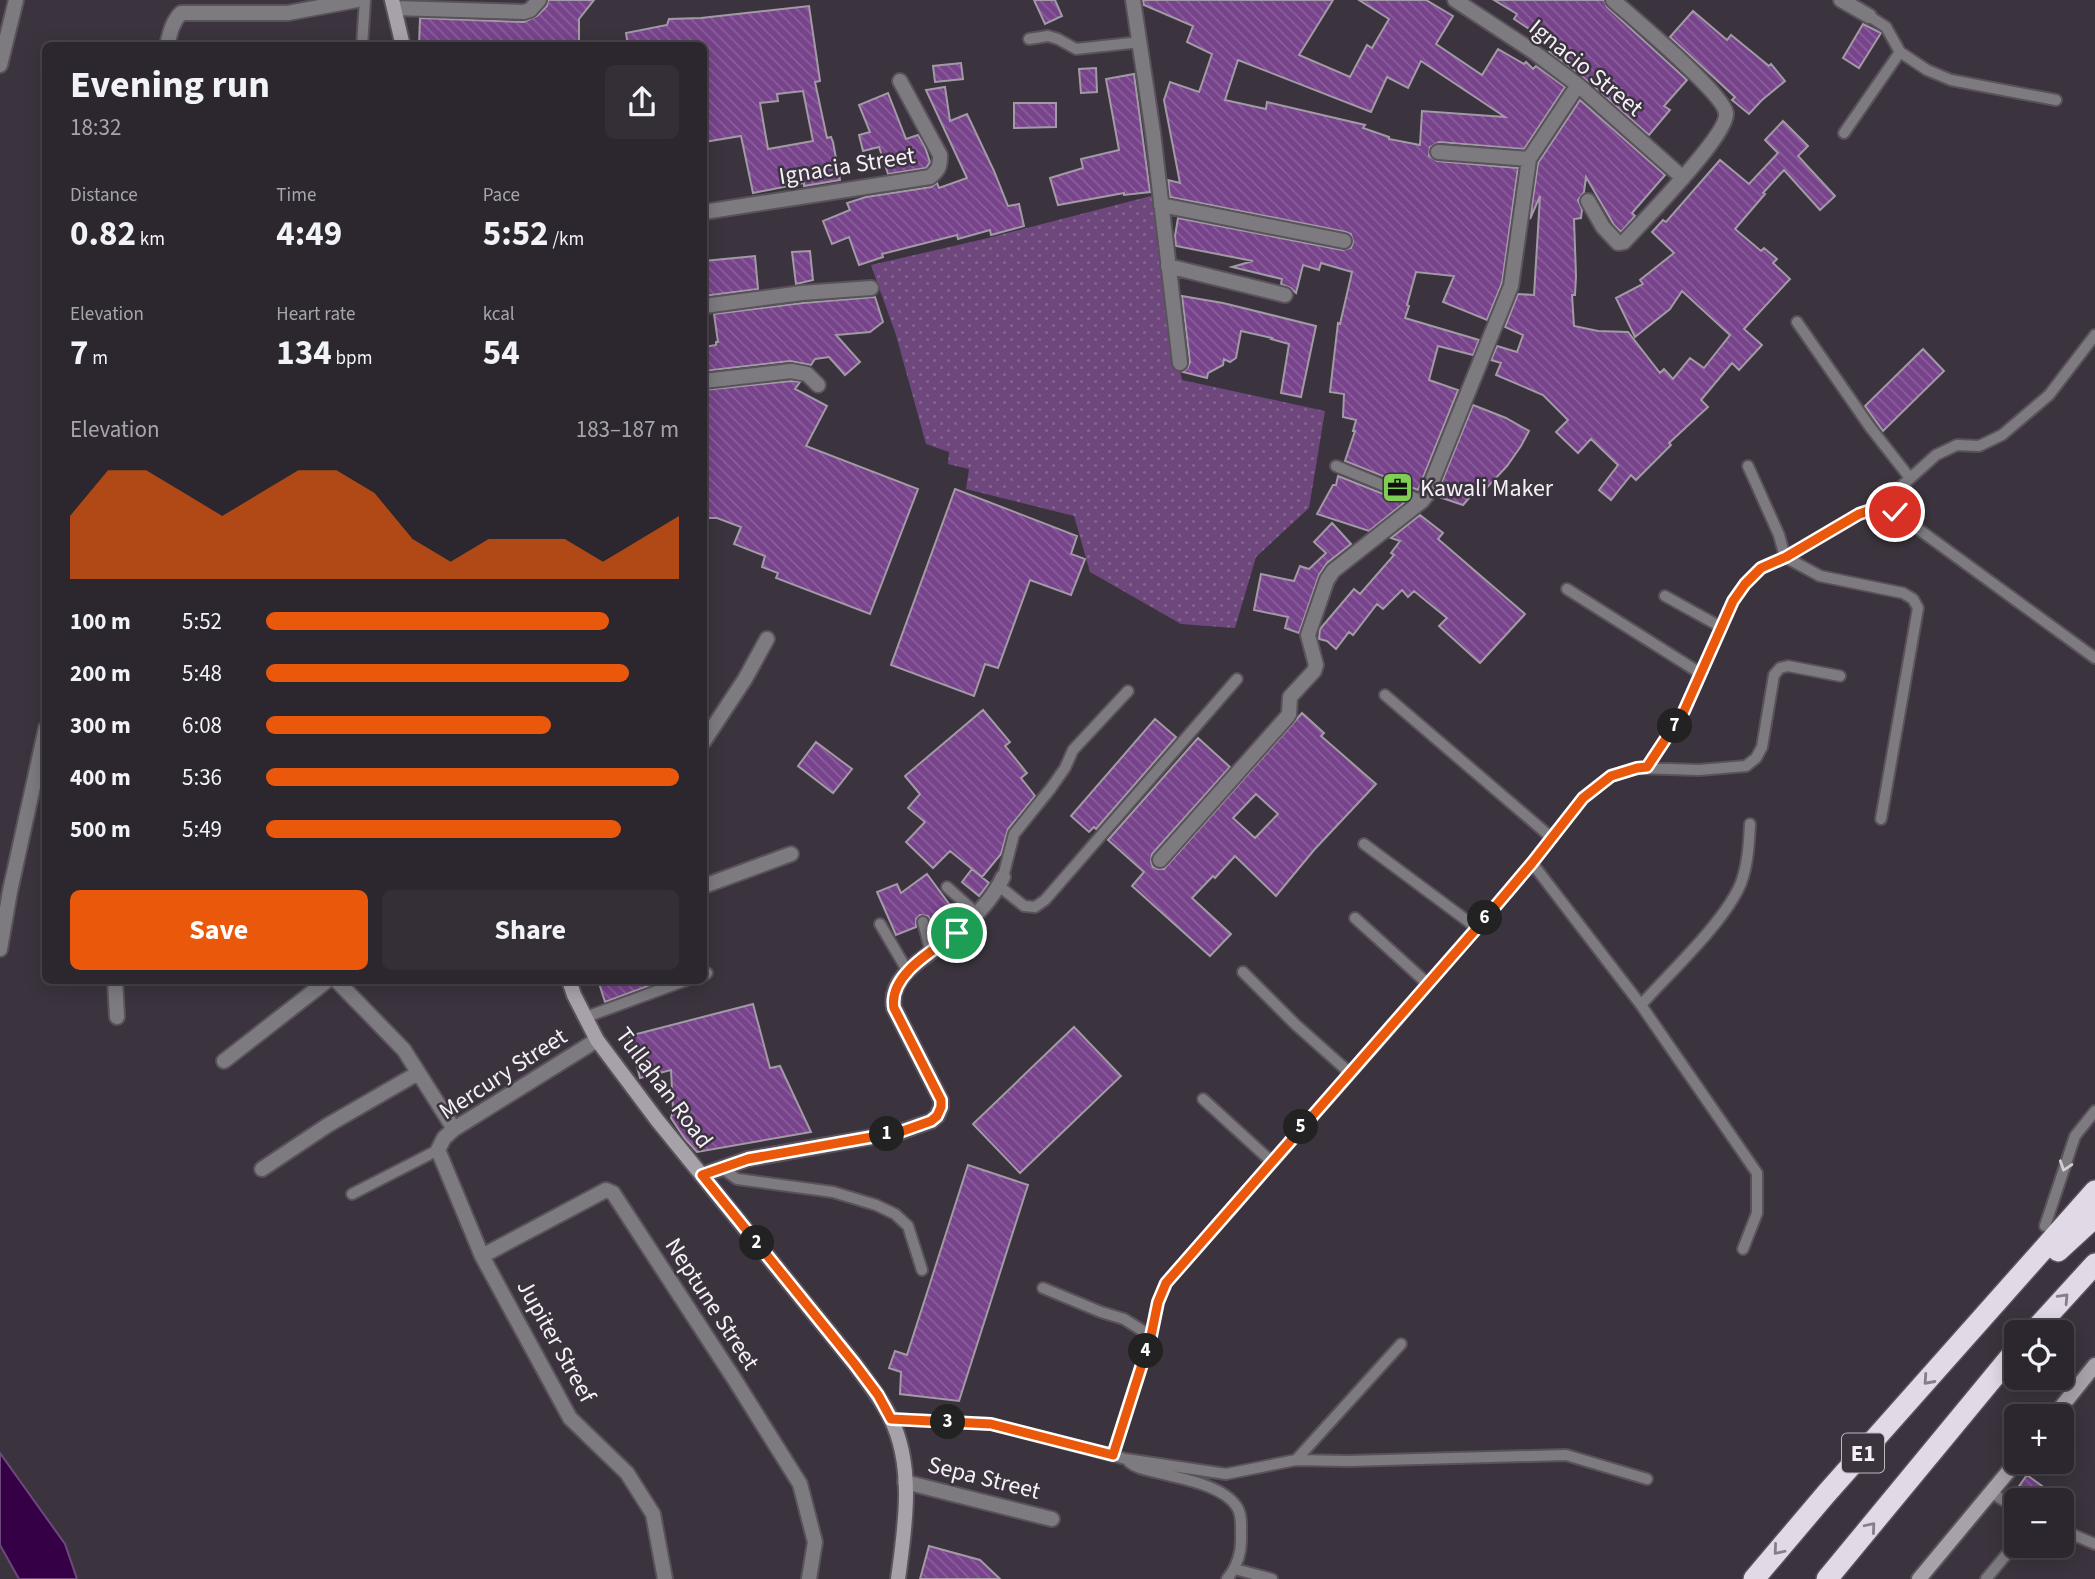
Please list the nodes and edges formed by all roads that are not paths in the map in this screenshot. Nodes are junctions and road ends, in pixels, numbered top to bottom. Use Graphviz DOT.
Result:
graph roads {
  1 [pos="16,0"];
  2 [pos="357,0"];
  3 [pos="365,0"];
  4 [pos="539,0"];
  5 [pos="1133,0"];
  6 [pos="1455,0"];
  7 [pos="1613,0"];
  8 [pos="1841,0"];
  9 [pos="393,4"];
  10 [pos="1869,16"];
  11 [pos="1029,39"];
  12 [pos="168,42"];
  13 [pos="362,42"];
  14 [pos="402,42"];
  15 [pos="1140,42"];
  16 [pos="1900,52"];
  17 [pos="0,65"];
  18 [pos="900,81"];
  19 [pos="1578,85"];
  20 [pos="2056,100"];
  21 [pos="1844,133"];
  22 [pos="1438,152"];
  23 [pos="1529,159"];
  24 [pos="1683,178"];
  25 [pos="1588,201"];
  26 [pos="1161,205"];
  27 [pos="707,212"];
  28 [pos="1344,241"];
  29 [pos="1168,266"];
  30 [pos="871,288"];
  31 [pos="1284,295"];
  32 [pos="707,306"];
  33 [pos="1797,322"];
  34 [pos="2095,335"];
  35 [pos="1180,363"];
  36 [pos="707,381"];
  37 [pos="818,386"];
  38 [pos="1336,466"];
  39 [pos="1748,466"];
  40 [pos="1910,478"];
  41 [pos="1422,501"];
  42 [pos="1877,508"];
  43 [pos="1786,557"];
  44 [pos="1567,589"];
  45 [pos="1665,596"];
  46 [pos="1721,627"];
  47 [pos="766,639"];
  48 [pos="2095,658"];
  49 [pos="1700,673"];
  50 [pos="1840,676"];
  51 [pos="1237,679"];
  52 [pos="1128,691"];
  53 [pos="1385,695"];
  54 [pos="707,736"];
  55 [pos="42,746"];
  56 [pos="1647,767"];
  57 [pos="1881,819"];
  58 [pos="1750,824"];
  59 [pos="1552,838"];
  60 [pos="1364,844"];
  61 [pos="791,853"];
  62 [pos="1160,860"];
  63 [pos="1532,863"];
  64 [pos="1001,881"];
  65 [pos="707,885"];
  66 [pos="947,887"];
  67 [pos="976,913"];
  68 [pos="1355,918"];
  69 [pos="923,922"];
  70 [pos="880,924"];
  71 [pos="1477,928"];
  72 [pos="0,949"];
  73 [pos="931,952"];
  74 [pos="907,970"];
  75 [pos="1243,972"];
  76 [pos="115,984"];
  77 [pos="323,984"];
  78 [pos="340,984"];
  79 [pos="570,984"];
  80 [pos="675,984"];
  81 [pos="1428,984"];
  82 [pos="1641,1005"];
  83 [pos="117,1017"];
  84 [pos="586,1017"];
  85 [pos="597,1040"];
  86 [pos="223,1062"];
  87 [pos="418,1073"];
  88 [pos="1350,1073"];
  89 [pos="1203,1099"];
  90 [pos="2095,1111"];
  91 [pos="454,1129"];
  92 [pos="438,1150"];
  93 [pos="1271,1161"];
  94 [pos="722,1168"];
  95 [pos="262,1169"];
  96 [pos="702,1175"];
  97 [pos="2095,1191"];
  98 [pos="352,1194"];
  99 [pos="2095,1217"];
  100 [pos="2045,1226"];
  101 [pos="1743,1249"];
  102 [pos="482,1256"];
  103 [pos="2095,1265"];
  104 [pos="922,1270"];
  105 [pos="1043,1288"];
  106 [pos="2044,1320"];
  107 [pos="1974,1329"];
  108 [pos="1151,1336"];
  109 [pos="1401,1344"];
  110 [pos="2004,1365"];
  111 [pos="2093,1370"];
  112 [pos="2064,1404"];
  113 [pos="891,1419"];
  114 [pos="1113,1455"];
  115 [pos="1126,1459"];
  116 [pos="1296,1460"];
  117 [pos="2007,1474"];
  118 [pos="1647,1479"];
  119 [pos="905,1482"];
  120 [pos="1992,1493"];
  121 [pos="2004,1500"];
  122 [pos="1052,1519"];
  123 [pos="2074,1535"];
  124 [pos="2095,1544"];
  125 [pos="2004,1557"];
  126 [pos="1235,1569"];
  127 [pos="1927,1576"];
  128 [pos="665,1579"];
  129 [pos="809,1579"];
  130 [pos="898,1579"];
  131 [pos="1227,1579"];
  132 [pos="1272,1579"];
  133 [pos="1754,1579"];
  134 [pos="1827,1579"];
  135 [pos="1986,1579"];
  1 -- 17 [label="street"];
  2 -- 12 [label="street"];
  3 -- 13 [label="lane"];
  4 -- 9 [label="street"];
  5 -- 15 [label="street"];
  6 -- 19 [label="street, Ignacio Street"];
  7 -- 24 [label="street"];
  8 -- 10 [label="street"];
  9 -- 14 [label="main road"];
  10 -- 16 [label="lane"];
  11 -- 15 [label="lane"];
  15 -- 26 [label="street"];
  16 -- 20 [label="lane"];
  16 -- 21 [label="lane"];
  18 -- 27 [label="street, Ignacia Street"];
  19 -- 23 [label="street"];
  19 -- 24 [label="street, Ignacio Street"];
  22 -- 23 [label="street"];
  23 -- 41 [label="street"];
  24 -- 25 [label="street"];
  26 -- 28 [label="street"];
  26 -- 29 [label="street"];
  29 -- 31 [label="street"];
  29 -- 35 [label="street"];
  30 -- 32 [label="street"];
  33 -- 40 [label="lane"];
  34 -- 40 [label="lane"];
  36 -- 37 [label="street"];
  38 -- 41 [label="lane"];
  39 -- 43 [label="lane"];
  40 -- 42 [label="lane"];
  41 -- 62 [label="street"];
  42 -- 43 [label="lane"];
  42 -- 48 [label="lane"];
  43 -- 46 [label="lane"];
  43 -- 57 [label="lane"];
  44 -- 49 [label="lane"];
  45 -- 46 [label="lane"];
  46 -- 49 [label="lane"];
  47 -- 54 [label="street"];
  49 -- 56 [label="lane"];
  50 -- 56 [label="lane"];
  51 -- 64 [label="lane"];
  52 -- 64 [label="lane"];
  53 -- 59 [label="lane"];
  55 -- 72 [label="street"];
  56 -- 59 [label="lane"];
  58 -- 82 [label="lane"];
  59 -- 63 [label="lane"];
  60 -- 71 [label="lane"];
  61 -- 65 [label="street"];
  63 -- 71 [label="lane"];
  63 -- 82 [label="lane"];
  64 -- 67 [label="street"];
  66 -- 67 [label="lane"];
  67 -- 73 [label="street"];
  68 -- 81 [label="lane"];
  69 -- 73 [label="lane"];
  70 -- 74 [label="lane"];
  71 -- 81 [label="lane"];
  73 -- 74 [label="street"];
  74 -- 94 [label="street"];
  75 -- 88 [label="lane"];
  76 -- 83 [label="street"];
  77 -- 86 [label="street"];
  78 -- 87 [label="street"];
  79 -- 84 [label="main road, Tullahan Road"];
  80 -- 84 [label="lane"];
  81 -- 88 [label="lane"];
  82 -- 101 [label="lane"];
  84 -- 85 [label="main road, Tullahan Road"];
  85 -- 91 [label="street, Mercury Street"];
  85 -- 96 [label="main road, Tullahan Road"];
  87 -- 91 [label="street"];
  87 -- 95 [label="street"];
  88 -- 93 [label="lane"];
  89 -- 93 [label="lane"];
  90 -- 100 [label="lane, one-way"];
  91 -- 92 [label="street, Mercury Street"];
  92 -- 98 [label="lane"];
  92 -- 102 [label="street, Jupiter Streef"];
  93 -- 108 [label="lane"];
  94 -- 96 [label="street"];
  94 -- 104 [label="lane"];
  96 -- 113 [label="main road, Tullahan Road"];
  97 -- 107 [label="highway, E1"];
  99 -- 107 [label="highway, E1"];
  102 -- 128 [label="street, Jupiter Streef"];
  102 -- 129 [label="street, Neptune Street"];
  106 -- 103 [label="highway, one-way"];
  105 -- 108 [label="lane"];
  107 -- 133 [label="highway, E1, one-way"];
  108 -- 114 [label="lane"];
  109 -- 116 [label="lane"];
  134 -- 110 [label="highway, E1, one-way"];
  111 -- 112 [label="main road"];
  113 -- 114 [label="lane"];
  113 -- 119 [label="main road, Tullahan Road"];
  114 -- 115 [label="lane"];
  115 -- 116 [label="lane"];
  115 -- 126 [label="lane"];
  116 -- 118 [label="lane"];
  117 -- 120 [label="main road"];
  119 -- 122 [label="street, Sepa Street"];
  119 -- 130 [label="main road, Tullahan Road"];
  120 -- 121 [label="lane"];
  120 -- 127 [label="main road"];
  123 -- 124 [label="lane"];
  125 -- 135 [label="lane"];
  126 -- 131 [label="lane"];
  126 -- 132 [label="lane"];
}
